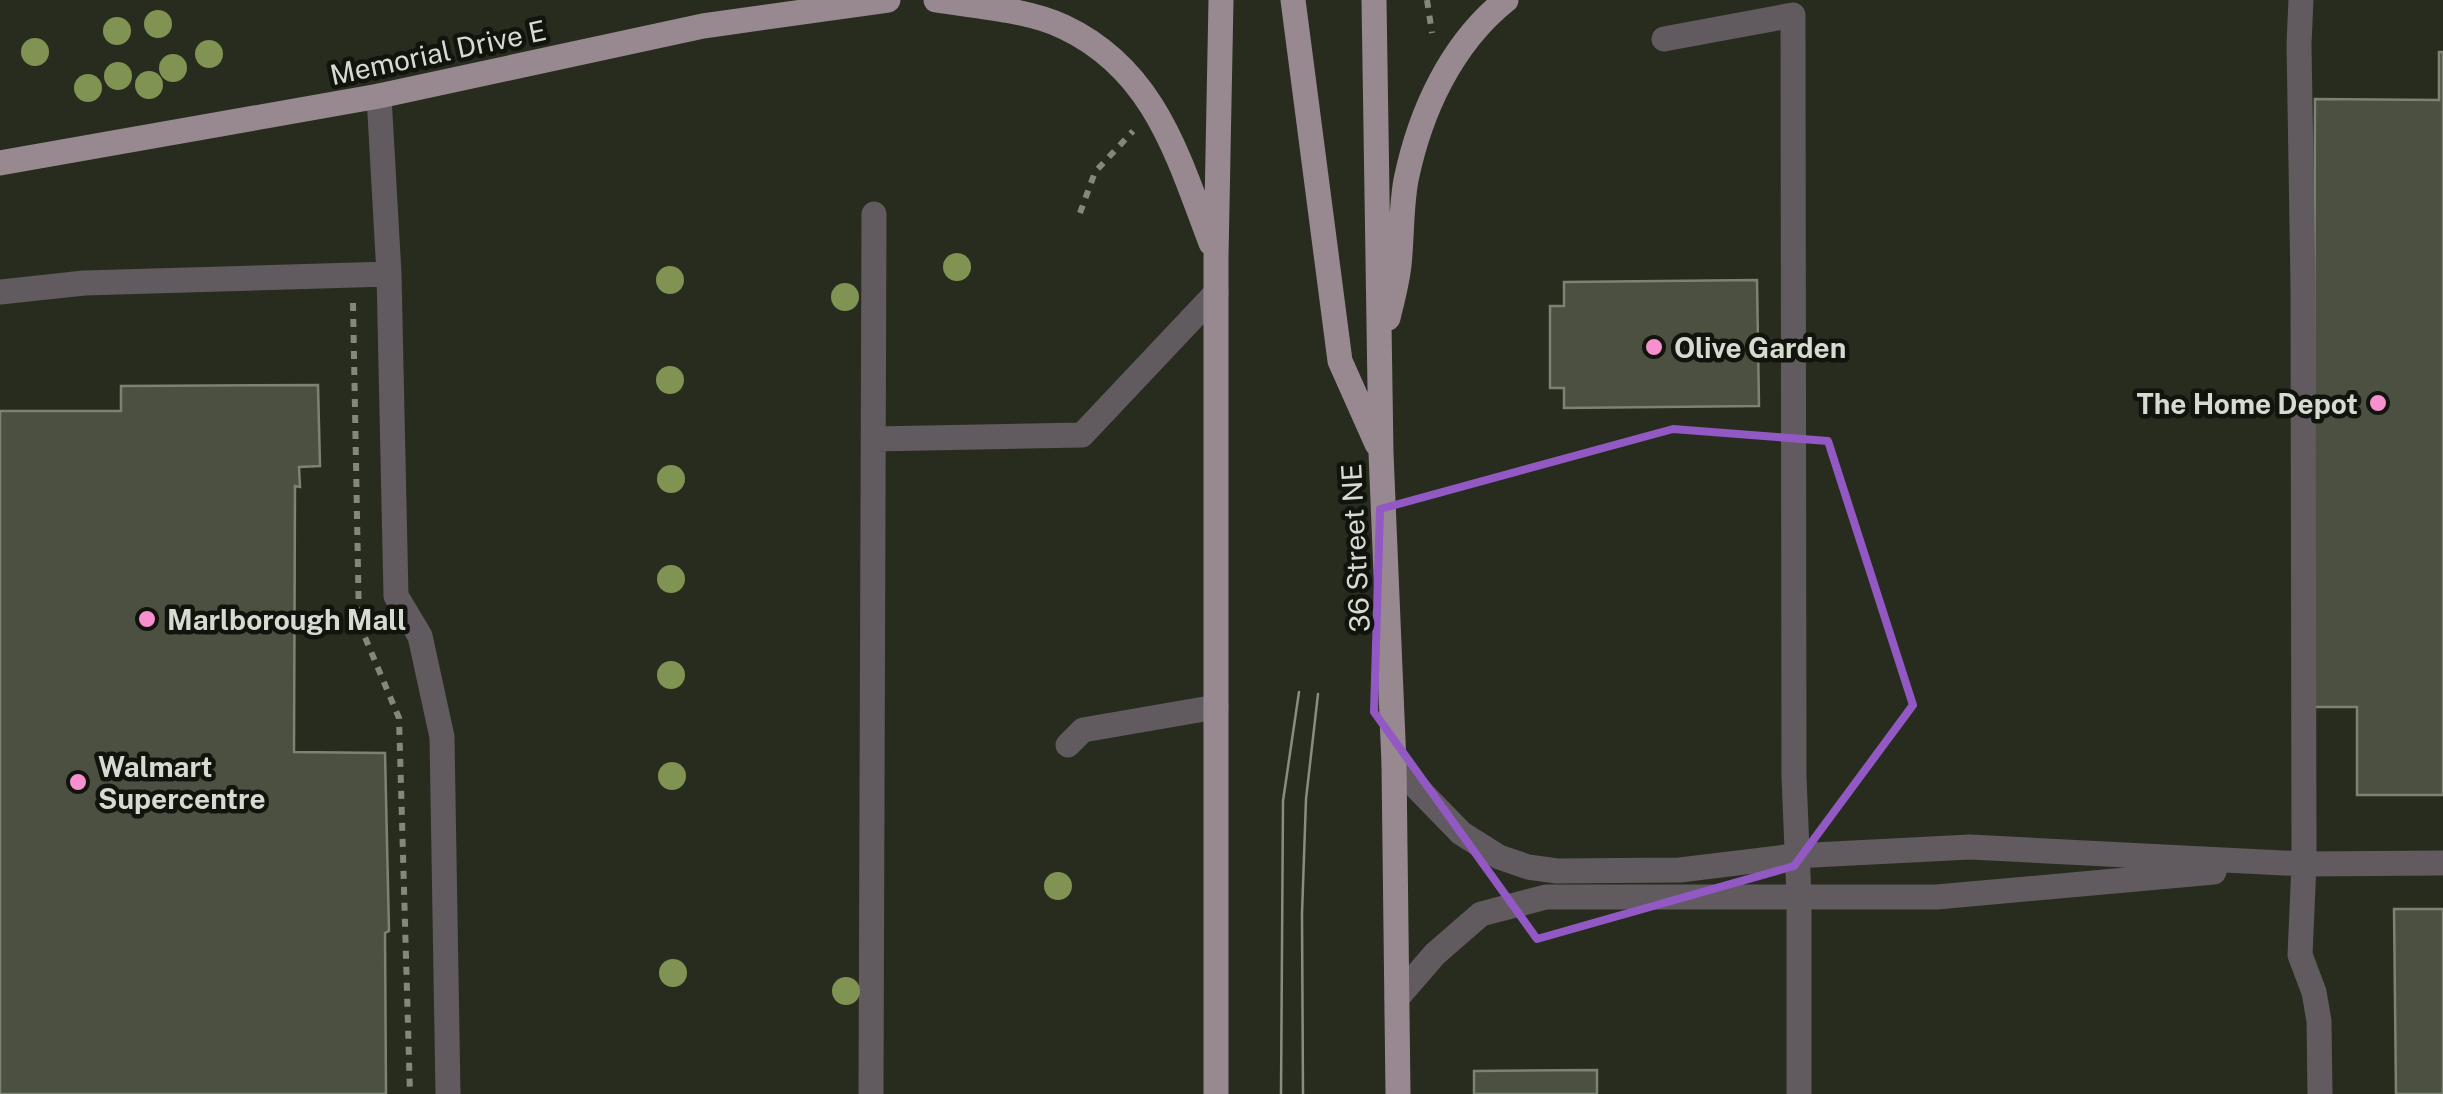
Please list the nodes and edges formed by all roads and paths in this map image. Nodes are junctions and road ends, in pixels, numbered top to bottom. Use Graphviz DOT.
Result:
graph roads {
  1 [pos="775,0"];
  2 [pos="888,0"];
  3 [pos="936,0"];
  4 [pos="1221,0"];
  5 [pos="1292,0"];
  6 [pos="1374,0"];
  7 [pos="1426,0"];
  8 [pos="1506,0"];
  9 [pos="2301,0"];
  10 [pos="703,26"];
  11 [pos="1432,33"];
  12 [pos="1664,39"];
  13 [pos="379,96"];
  14 [pos="1138,126"];
  15 [pos="0,164"];
  16 [pos="1080,213"];
  17 [pos="874,214"];
  18 [pos="1216,257"];
  19 [pos="389,274"];
  20 [pos="352,276"];
  21 [pos="0,292"];
  22 [pos="1216,293"];
  23 [pos="1379,358"];
  24 [pos="874,439"];
  25 [pos="1380,453"];
  26 [pos="1216,707"];
  27 [pos="1068,745"];
  28 [pos="1394,764"];
  29 [pos="1794,856"];
  30 [pos="2443,863"];
  31 [pos="2304,864"];
  32 [pos="1798,898"];
  33 [pos="1398,998"];
  34 [pos="410,1094"];
  35 [pos="448,1094"];
  36 [pos="871,1094"];
  37 [pos="1216,1094"];
  38 [pos="1398,1094"];
  39 [pos="1799,1094"];
  40 [pos="2320,1094"];
  1 -- 10 [label="main road"];
  2 -- 10 [label="main road, Memorial Drive E"];
  3 -- 18 [label="main road"];
  4 -- 18 [label="main road"];
  5 -- 25 [label="main road"];
  6 -- 23 [label="main road, 36 Street NE"];
  7 -- 11 [label="path"];
  8 -- 23 [label="main road"];
  9 -- 31 [label="lane"];
  10 -- 13 [label="main road, Memorial Drive E"];
  12 -- 29 [label="lane"];
  13 -- 15 [label="main road, Memorial Drive E"];
  13 -- 19 [label="lane"];
  14 -- 16 [label="path"];
  17 -- 24 [label="lane"];
  18 -- 22 [label="main road"];
  19 -- 20 [label="lane"];
  19 -- 35 [label="lane"];
  20 -- 21 [label="lane"];
  20 -- 34 [label="path"];
  22 -- 24 [label="lane"];
  22 -- 26 [label="main road"];
  23 -- 25 [label="main road, 36 Street NE"];
  24 -- 36 [label="lane"];
  25 -- 28 [label="main road, 36 Street NE"];
  26 -- 27 [label="lane"];
  26 -- 37 [label="main road"];
  28 -- 29 [label="lane"];
  28 -- 33 [label="main road, 36 Street NE"];
  29 -- 31 [label="lane"];
  29 -- 32 [label="lane"];
  30 -- 31 [label="lane"];
  31 -- 32 [label="lane"];
  31 -- 40 [label="lane"];
  32 -- 33 [label="lane"];
  32 -- 39 [label="lane"];
  33 -- 38 [label="main road, 36 Street NE"];
}
